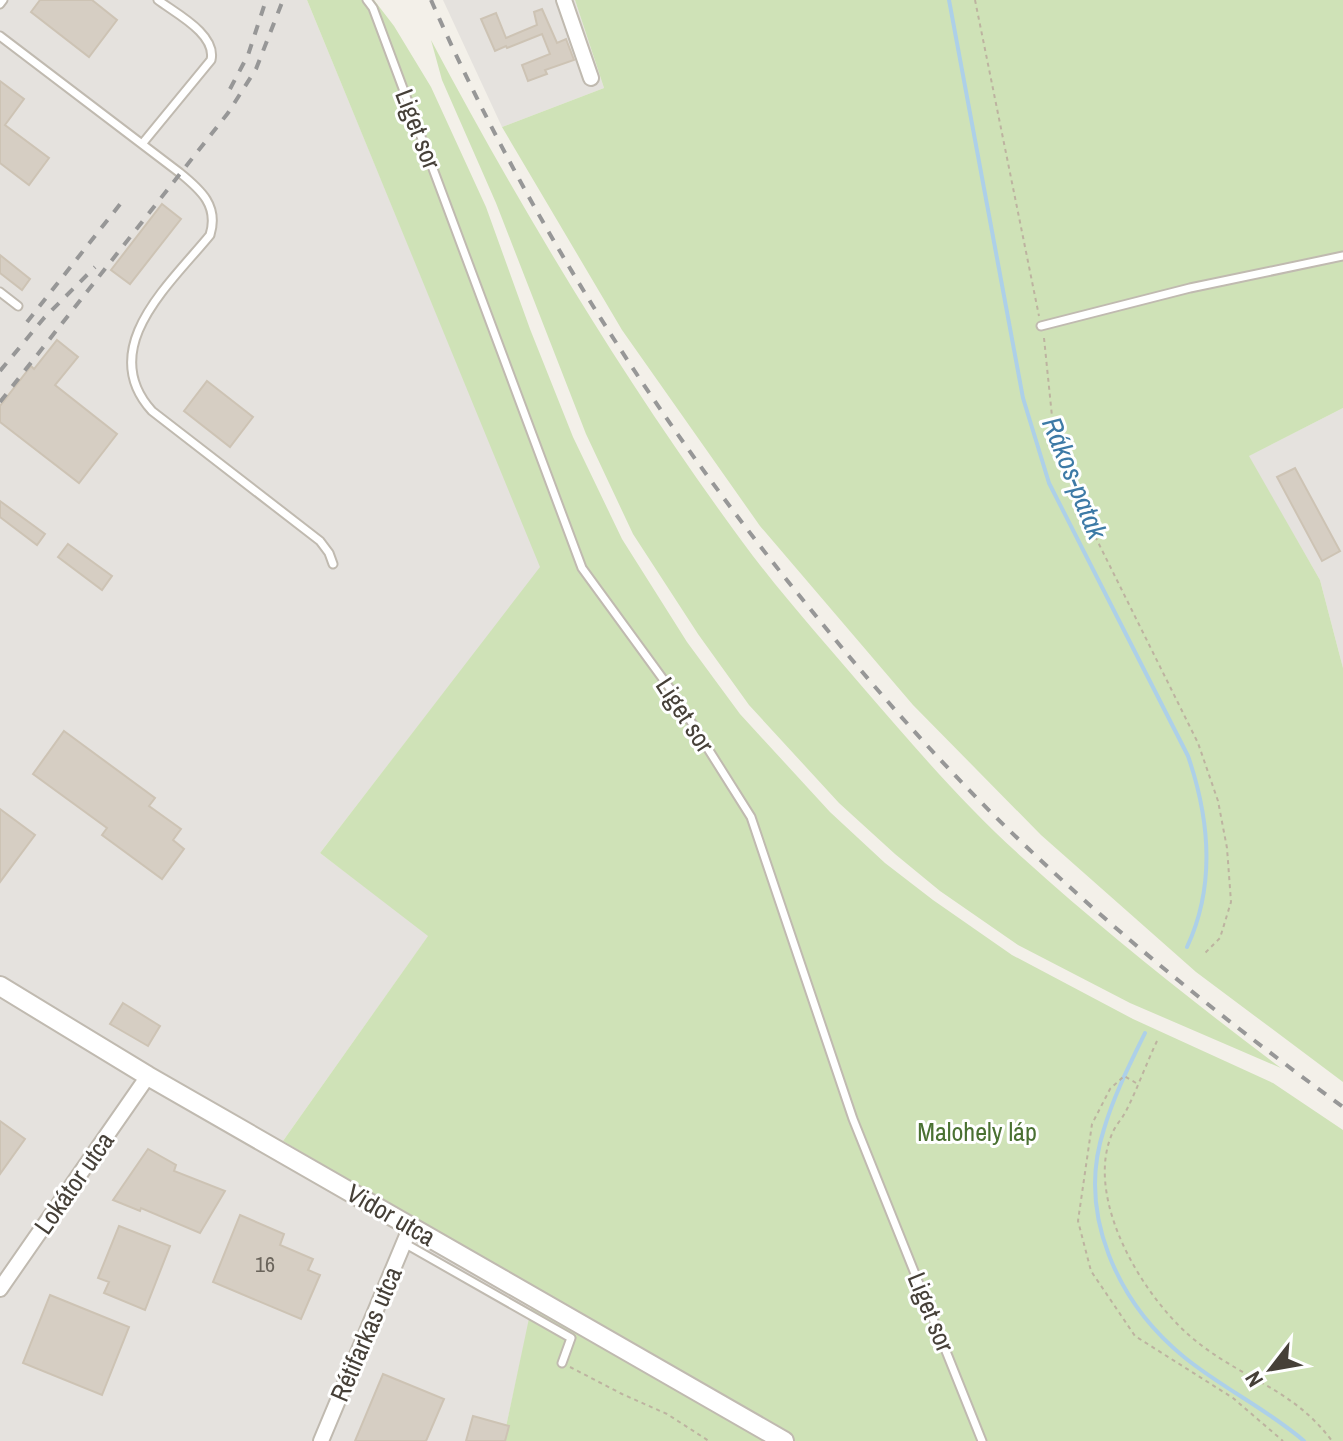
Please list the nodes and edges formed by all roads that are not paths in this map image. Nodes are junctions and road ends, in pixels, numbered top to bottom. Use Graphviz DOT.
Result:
graph roads {
  1 [pos="158,0"];
  2 [pos="367,0"];
  3 [pos="564,0"];
  4 [pos="0,36"];
  5 [pos="591,78"];
  6 [pos="142,144"];
  7 [pos="1343,256"];
  8 [pos="0,292"];
  9 [pos="18,306"];
  10 [pos="1041,326"];
  11 [pos="333,564"];
  12 [pos="0,986"];
  13 [pos="148,1076"];
  14 [pos="407,1234"];
  15 [pos="0,1289"];
  16 [pos="562,1363"];
  17 [pos="321,1441"];
  18 [pos="784,1441"];
  19 [pos="982,1441"];
  1 -- 6 [label="lane"];
  2 -- 19 [label="lane, Liget sor"];
  3 -- 5 [label="street"];
  4 -- 6 [label="lane"];
  6 -- 11 [label="lane"];
  7 -- 10 [label="lane"];
  8 -- 9 [label="lane"];
  12 -- 13 [label="street, Vidor utca"];
  13 -- 14 [label="street, Vidor utca"];
  13 -- 15 [label="street, Lokátor utca"];
  14 -- 16 [label="lane"];
  14 -- 17 [label="street, Rétifarkas utca"];
  14 -- 18 [label="street, Vidor utca"];
}
